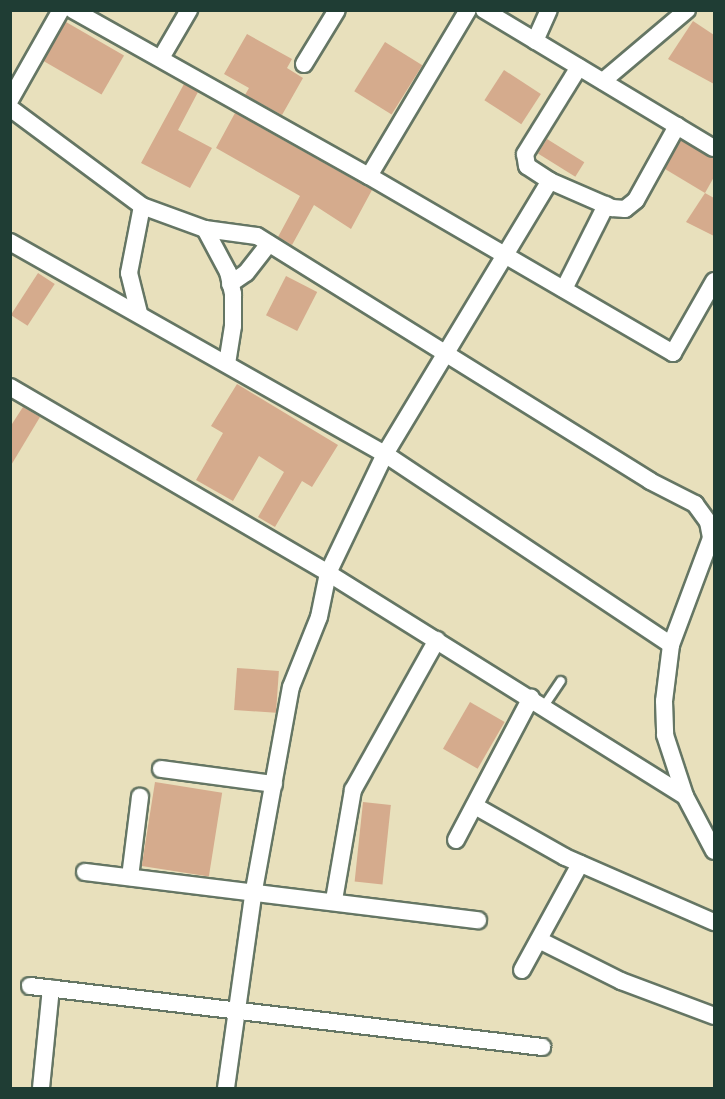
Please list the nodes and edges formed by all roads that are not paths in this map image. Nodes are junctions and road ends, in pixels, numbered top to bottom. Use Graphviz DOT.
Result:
graph roads {
  1 [pos="61,10"];
  2 [pos="73,10"];
  3 [pos="189,10"];
  4 [pos="337,10"];
  5 [pos="468,10"];
  6 [pos="484,10"];
  7 [pos="549,10"];
  8 [pos="687,10"];
  9 [pos="535,41"];
  10 [pos="160,58"];
  11 [pos="304,64"];
  12 [pos="579,67"];
  13 [pos="603,81"];
  14 [pos="10,100"];
  15 [pos="10,108"];
  16 [pos="678,126"];
  17 [pos="714,148"];
  18 [pos="369,176"];
  19 [pos="550,181"];
  20 [pos="606,205"];
  21 [pos="141,206"];
  22 [pos="205,230"];
  23 [pos="10,242"];
  24 [pos="269,244"];
  25 [pos="506,258"];
  26 [pos="714,281"];
  27 [pos="230,284"];
  28 [pos="564,289"];
  29 [pos="140,313"];
  30 [pos="445,354"];
  31 [pos="227,362"];
  32 [pos="10,387"];
  33 [pos="385,454"];
  34 [pos="328,573"];
  35 [pos="437,640"];
  36 [pos="671,645"];
  37 [pos="561,681"];
  38 [pos="538,702"];
  39 [pos="161,769"];
  40 [pos="274,784"];
  41 [pos="685,796"];
  42 [pos="140,797"];
  43 [pos="475,806"];
  44 [pos="456,840"];
  45 [pos="714,851"];
  46 [pos="580,864"];
  47 [pos="85,872"];
  48 [pos="130,877"];
  49 [pos="254,890"];
  50 [pos="334,900"];
  51 [pos="477,920"];
  52 [pos="714,922"];
  53 [pos="539,940"];
  54 [pos="522,970"];
  55 [pos="30,986"];
  56 [pos="51,988"];
  57 [pos="237,1012"];
  58 [pos="714,1016"];
  59 [pos="542,1047"];
  60 [pos="41,1089"];
  61 [pos="226,1089"];
  1 -- 14 [label="street"];
  2 -- 10 [label="street"];
  3 -- 10 [label="street"];
  4 -- 11 [label="street"];
  5 -- 18 [label="street"];
  6 -- 9 [label="street"];
  7 -- 9 [label="street"];
  8 -- 13 [label="street"];
  9 -- 12 [label="street"];
  10 -- 18 [label="street"];
  12 -- 13 [label="street"];
  12 -- 19 [label="street"];
  13 -- 16 [label="street"];
  15 -- 21 [label="street"];
  16 -- 17 [label="street"];
  16 -- 20 [label="street"];
  18 -- 25 [label="street"];
  19 -- 20 [label="street"];
  19 -- 25 [label="street"];
  20 -- 28 [label="street"];
  21 -- 22 [label="street"];
  21 -- 29 [label="street"];
  22 -- 24 [label="street"];
  22 -- 27 [label="street"];
  23 -- 29 [label="street"];
  24 -- 27 [label="street"];
  24 -- 30 [label="street"];
  25 -- 28 [label="street"];
  25 -- 30 [label="street"];
  26 -- 28 [label="street"];
  27 -- 31 [label="street"];
  29 -- 31 [label="street"];
  30 -- 33 [label="street"];
  30 -- 36 [label="street"];
  31 -- 33 [label="street"];
  32 -- 34 [label="street"];
  33 -- 34 [label="street"];
  33 -- 36 [label="street"];
  34 -- 35 [label="street"];
  34 -- 40 [label="street"];
  35 -- 38 [label="street"];
  35 -- 50 [label="street"];
  36 -- 41 [label="street"];
  37 -- 38 [label="lane"];
  38 -- 41 [label="street"];
  38 -- 43 [label="street"];
  39 -- 40 [label="street"];
  40 -- 49 [label="street"];
  41 -- 45 [label="street"];
  42 -- 48 [label="street"];
  43 -- 44 [label="street"];
  43 -- 46 [label="street"];
  46 -- 52 [label="street"];
  46 -- 53 [label="street"];
  47 -- 48 [label="street"];
  48 -- 49 [label="street"];
  49 -- 50 [label="street"];
  49 -- 57 [label="street"];
  50 -- 51 [label="street"];
  53 -- 54 [label="street"];
  53 -- 58 [label="street"];
  55 -- 56 [label="street"];
  56 -- 57 [label="street"];
  56 -- 60 [label="street"];
  57 -- 59 [label="street"];
  57 -- 61 [label="street"];
}
